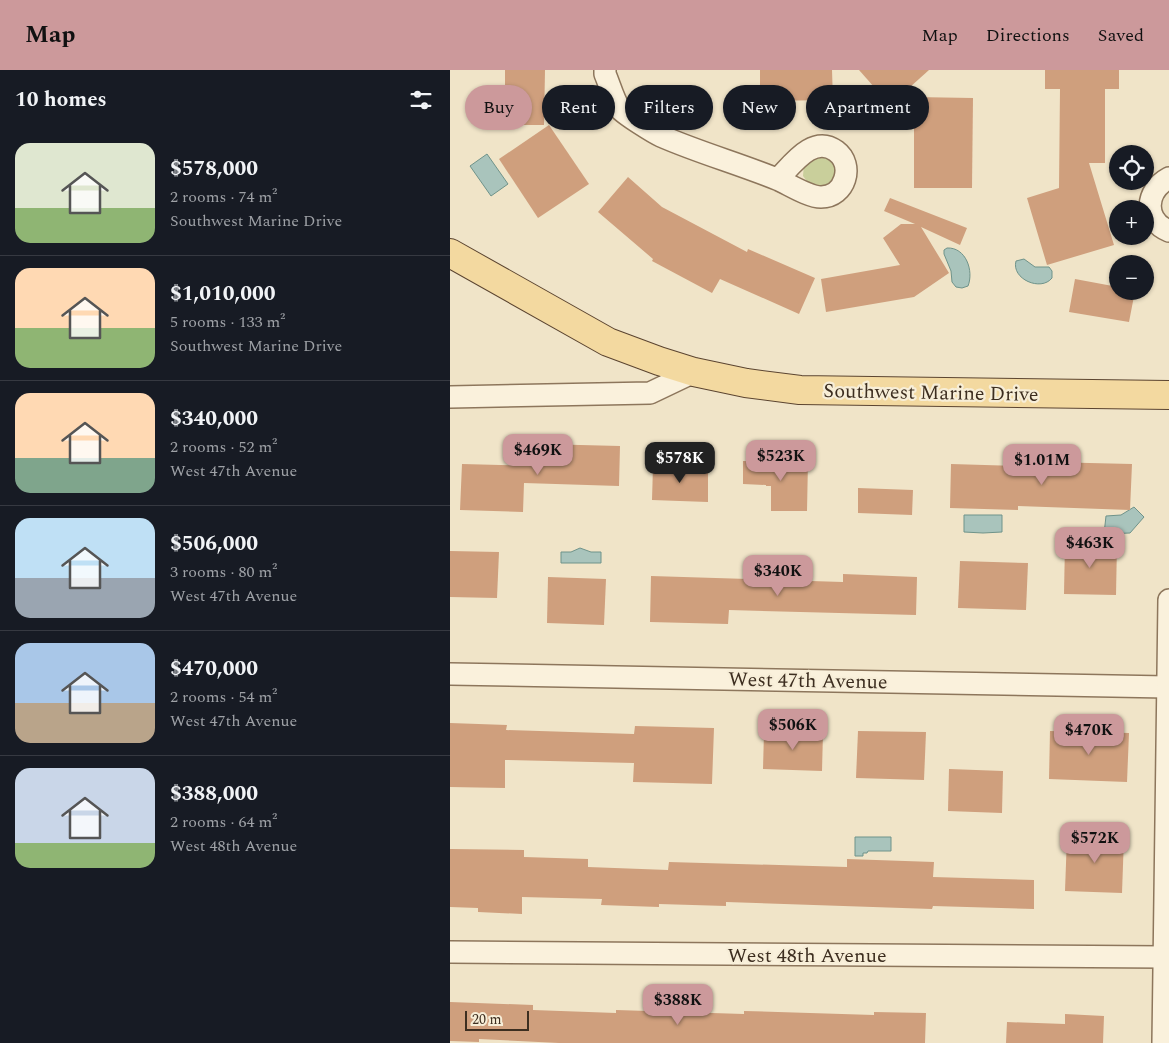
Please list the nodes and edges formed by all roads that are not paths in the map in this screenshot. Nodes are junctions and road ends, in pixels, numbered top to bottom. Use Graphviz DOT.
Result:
graph roads {
  1 [pos="605,70"];
  2 [pos="1169,178"];
  3 [pos="778,179"];
  4 [pos="1169,232"];
  5 [pos="450,253"];
  6 [pos="694,372"];
  7 [pos="1169,395"];
  8 [pos="450,396"];
  9 [pos="1169,600"];
  10 [pos="450,674"];
  11 [pos="1167,687"];
  12 [pos="450,952"];
  13 [pos="1164,957"];
  14 [pos="1163,1043"];
  1 -- 3 [label="street"];
  2 -- 4 [label="street"];
  5 -- 6 [label="main road, Southwest Marine Drive"];
  6 -- 7 [label="main road, Southwest Marine Drive"];
  6 -- 8 [label="street"];
  9 -- 11 [label="street"];
  10 -- 11 [label="street, West 47th Avenue"];
  11 -- 13 [label="street"];
  12 -- 13 [label="street, West 48th Avenue"];
  13 -- 14 [label="street"];
}
